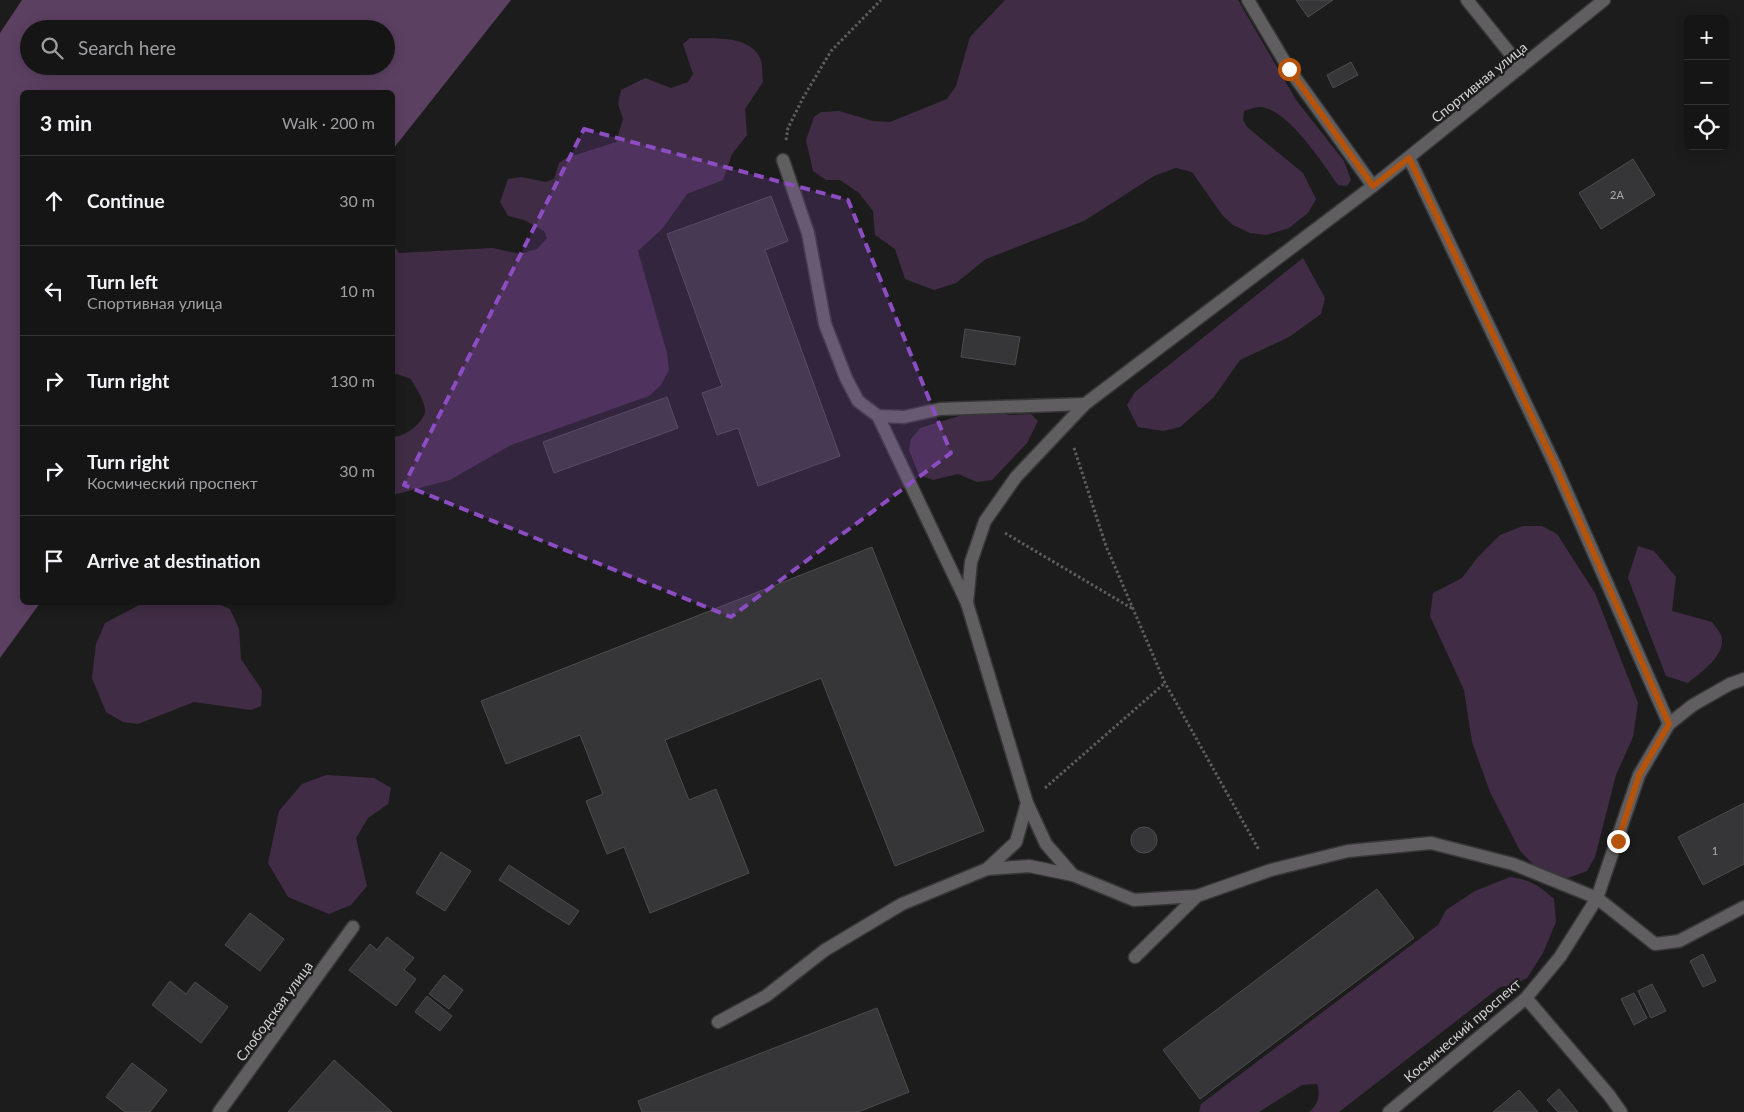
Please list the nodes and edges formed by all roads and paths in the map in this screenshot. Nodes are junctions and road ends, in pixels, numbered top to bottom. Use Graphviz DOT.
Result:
graph roads {
  1 [pos="881,0"];
  2 [pos="1248,0"];
  3 [pos="1468,0"];
  4 [pos="1604,0"];
  5 [pos="1521,67"];
  6 [pos="1409,158"];
  7 [pos="783,160"];
  8 [pos="1373,186"];
  9 [pos="1085,404"];
  10 [pos="878,416"];
  11 [pos="1066,423"];
  12 [pos="985,521"];
  13 [pos="967,603"];
  14 [pos="1133,610"];
  15 [pos="1744,679"];
  16 [pos="1165,683"];
  17 [pos="1669,724"];
  18 [pos="1027,803"];
  19 [pos="987,869"];
  20 [pos="1271,870"];
  21 [pos="1073,875"];
  22 [pos="1197,896"];
  23 [pos="1598,898"];
  24 [pos="1744,907"];
  25 [pos="354,927"];
  26 [pos="1135,957"];
  27 [pos="1526,998"];
  28 [pos="718,1022"];
  29 [pos="219,1112"];
  30 [pos="1389,1112"];
  31 [pos="1621,1112"];
  1 -- 7 [label="path"];
  2 -- 8 [label="street"];
  3 -- 5 [label="street"];
  4 -- 5 [label="street, Спортивная улица"];
  5 -- 6 [label="street, Спортивная улица"];
  6 -- 8 [label="street, Спортивная улица"];
  6 -- 17 [label="street"];
  7 -- 10 [label="street"];
  8 -- 9 [label="street, Спортивная улица"];
  9 -- 10 [label="street"];
  9 -- 11 [label="street, Спортивная улица"];
  10 -- 13 [label="street"];
  11 -- 12 [label="street, Спортивная улица"];
  11 -- 14 [label="path"];
  12 -- 13 [label="street, Спортивная улица"];
  12 -- 14 [label="path"];
  13 -- 18 [label="street"];
  14 -- 16 [label="path"];
  15 -- 17 [label="street, Космический проспект"];
  16 -- 18 [label="path"];
  16 -- 20 [label="path"];
  17 -- 23 [label="street, Космический проспект"];
  18 -- 19 [label="street"];
  18 -- 21 [label="street"];
  19 -- 21 [label="street"];
  19 -- 28 [label="street"];
  20 -- 22 [label="street"];
  20 -- 23 [label="street"];
  21 -- 22 [label="street"];
  22 -- 26 [label="street"];
  23 -- 24 [label="street"];
  23 -- 27 [label="street, Космический проспект"];
  25 -- 29 [label="street, Слободская улица"];
  27 -- 30 [label="street, Космический проспект"];
  27 -- 31 [label="street"];
}
